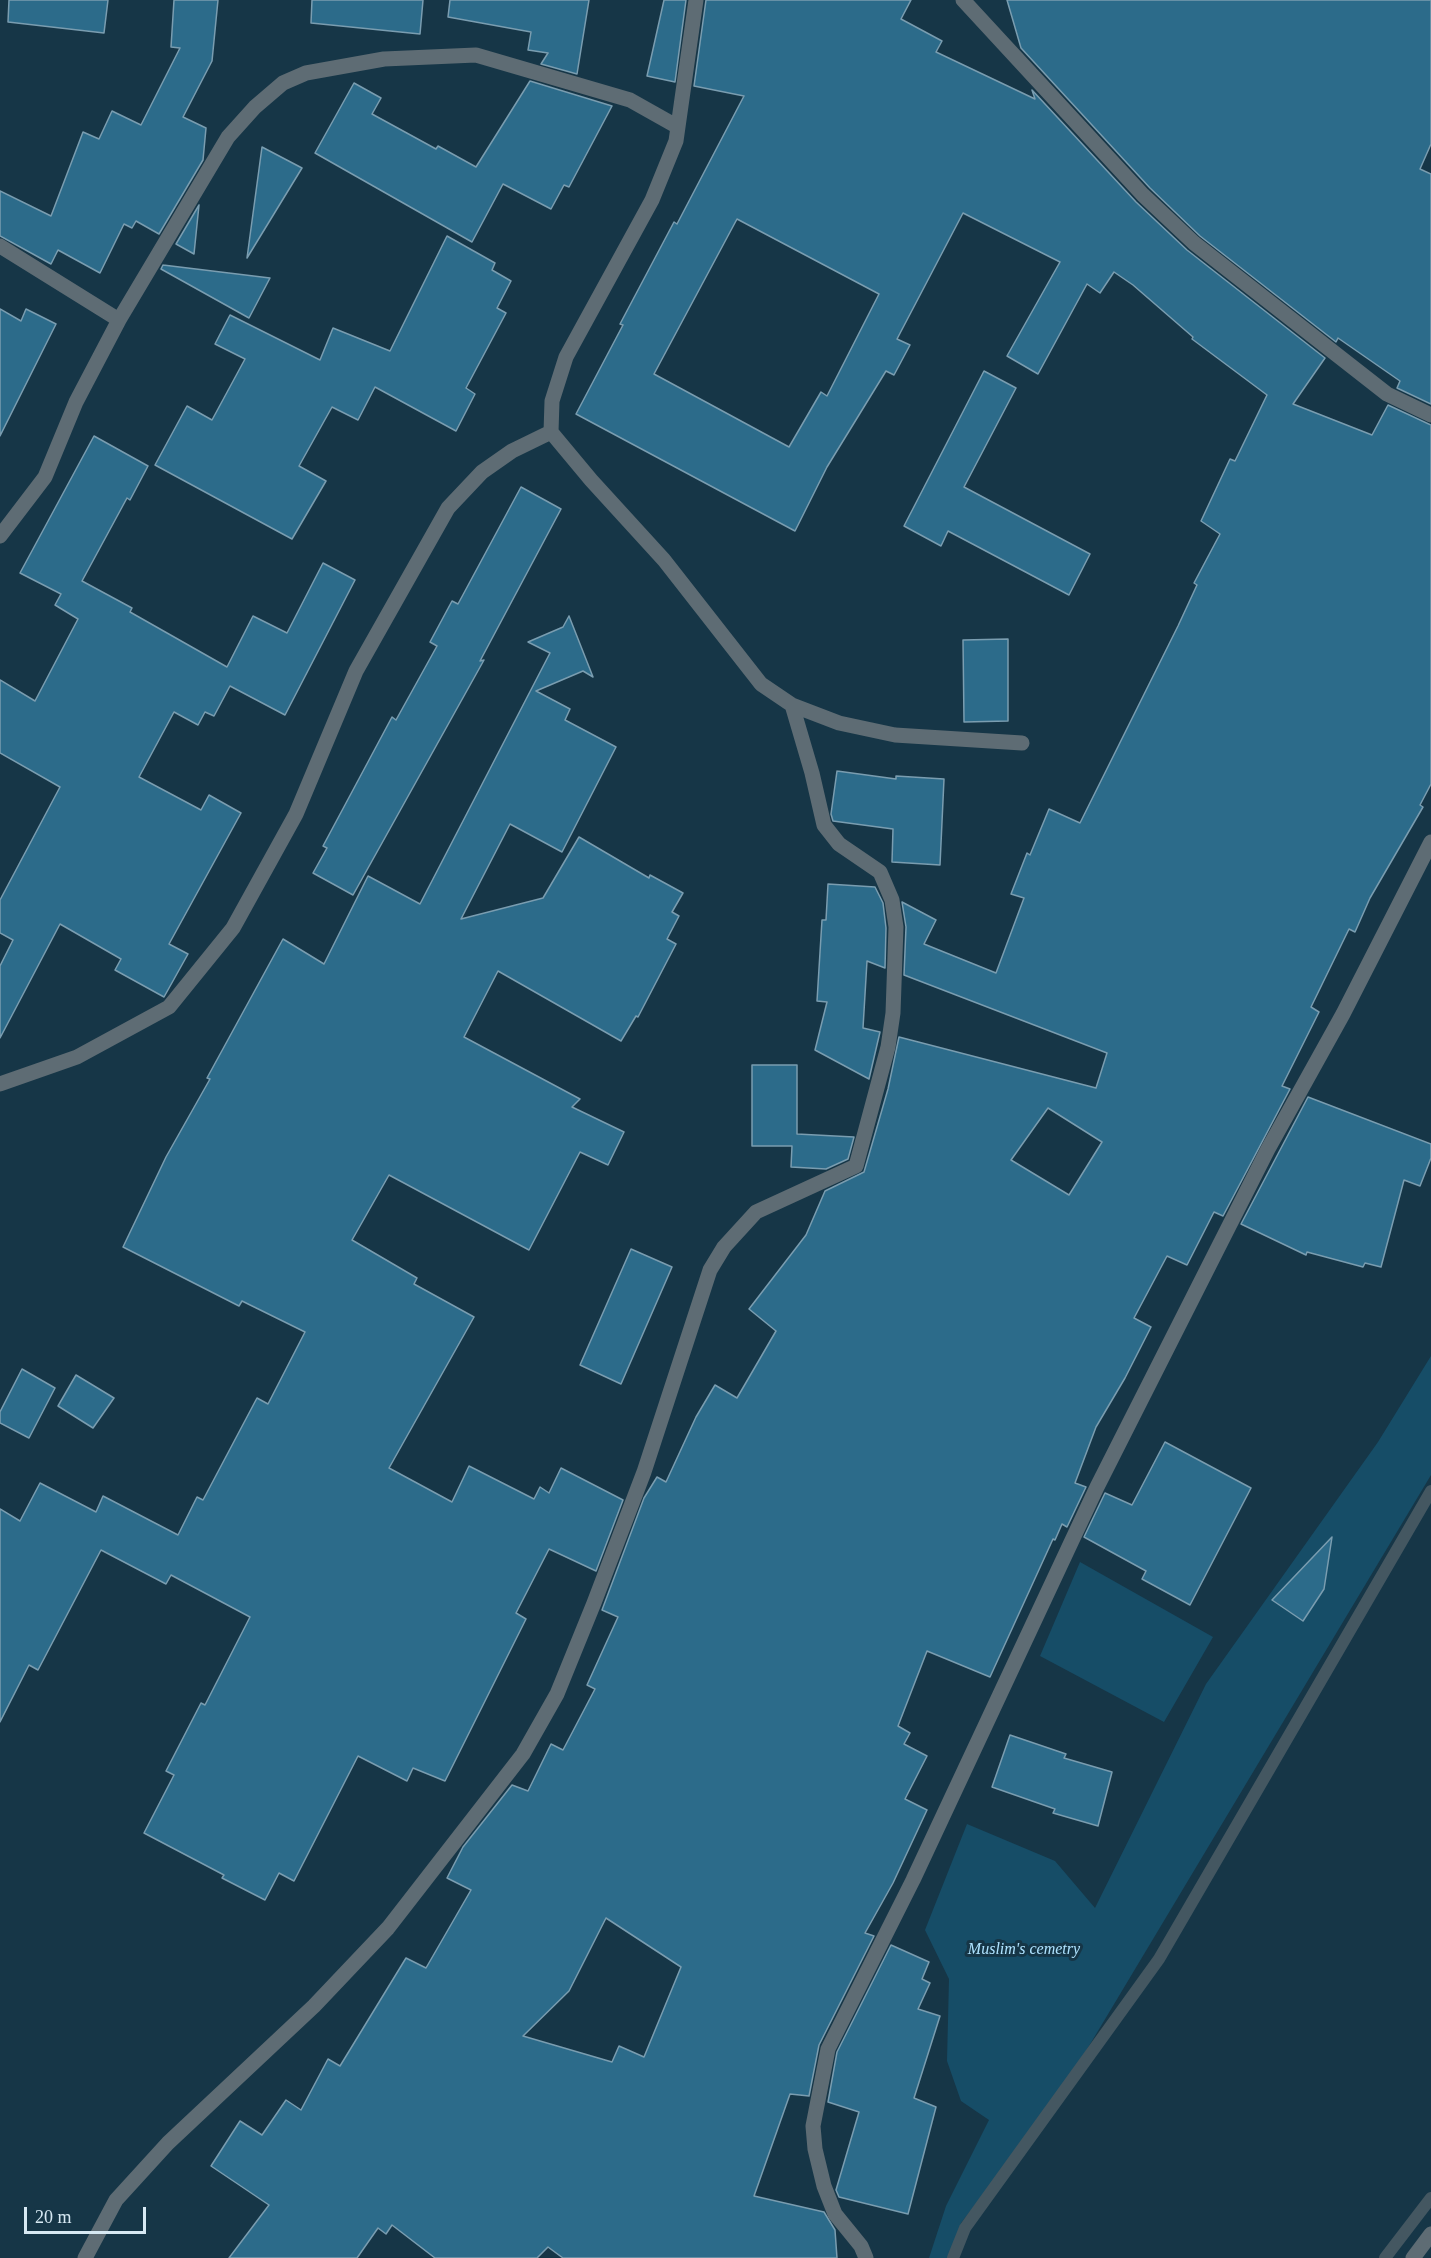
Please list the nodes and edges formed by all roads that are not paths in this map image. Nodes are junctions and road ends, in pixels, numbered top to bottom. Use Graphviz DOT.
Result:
graph roads {
  1 [pos="696,0"];
  2 [pos="963,0"];
  3 [pos="678,127"];
  4 [pos="0,246"];
  5 [pos="119,320"];
  6 [pos="1431,415"];
  7 [pos="551,432"];
  8 [pos="0,536"];
  9 [pos="792,705"];
  10 [pos="1022,742"];
  11 [pos="1431,842"];
  12 [pos="0,1084"];
  13 [pos="1431,2234"];
  14 [pos="86,2258"];
  15 [pos="866,2258"];
  16 [pos="1413,2258"];
  1 -- 3 [label="street"];
  2 -- 6 [label="street"];
  3 -- 5 [label="street"];
  3 -- 7 [label="street"];
  4 -- 5 [label="street"];
  5 -- 8 [label="street"];
  7 -- 9 [label="street"];
  7 -- 12 [label="street"];
  9 -- 10 [label="street"];
  9 -- 14 [label="street"];
  11 -- 15 [label="street"];
  13 -- 16 [label="street"];
}
